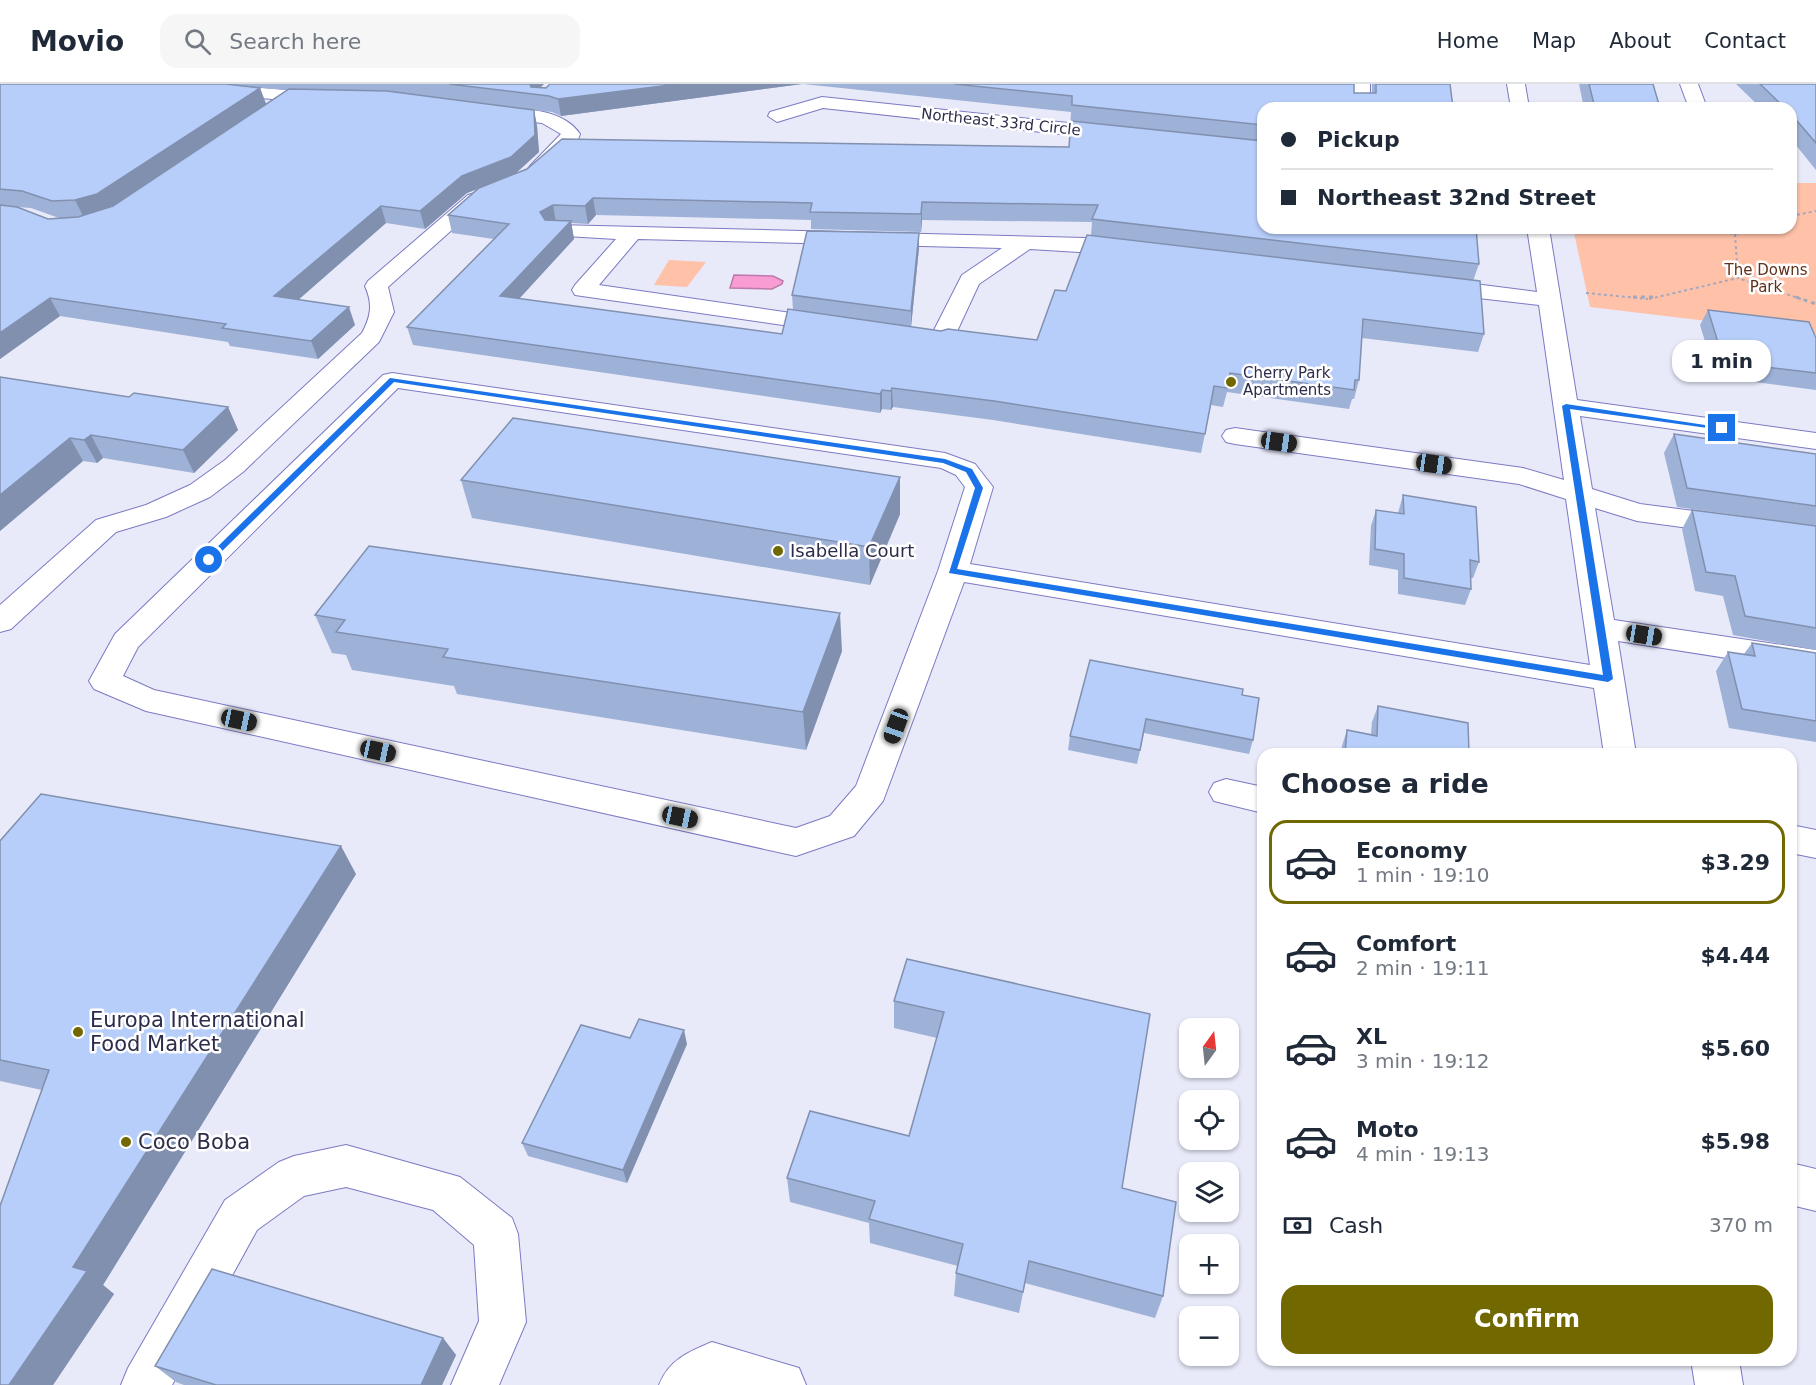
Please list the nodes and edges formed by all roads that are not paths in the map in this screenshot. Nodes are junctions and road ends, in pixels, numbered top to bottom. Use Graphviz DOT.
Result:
graph roads {
  1 [pos="151,84"];
  2 [pos="1361,84"];
  3 [pos="1516,84"];
  4 [pos="1689,84"];
  5 [pos="290,98"];
  6 [pos="347,99"];
  7 [pos="1361,102"];
  8 [pos="1519,102"];
  9 [pos="1696,102"];
  10 [pos="472,110"];
  11 [pos="271,111"];
  12 [pos="777,116"];
  13 [pos="1132,136"];
  14 [pos="556,231"];
  15 [pos="632,233"];
  16 [pos="1539,234"];
  17 [pos="1025,242"];
  18 [pos="1155,252"];
  19 [pos="1410,283"];
  20 [pos="1549,294"];
  21 [pos="848,327"];
  22 [pos="883,332"];
  23 [pos="1566,406"];
  24 [pos="1235,436"];
  25 [pos="1816,441"];
  26 [pos="1580,494"];
  27 [pos="1816,536"];
  28 [pos="952,571"];
  29 [pos="0,622"];
  30 [pos="1600,628"];
  31 [pos="1816,662"];
  32 [pos="1608,679"];
  33 [pos="1619,748"];
  34 [pos="1226,792"];
  35 [pos="1257,799"];
  36 [pos="1797,840"];
  37 [pos="1816,844"];
  38 [pos="1797,1185"];
  39 [pos="1816,1190"];
  40 [pos="1716,1366"];
  41 [pos="145,1385"];
  42 [pos="474,1385"];
  43 [pos="683,1385"];
  44 [pos="782,1385"];
  45 [pos="1719,1385"];
  1 -- 5 [label="street"];
  2 -- 7 [label="street"];
  3 -- 8 [label="street"];
  4 -- 9 [label="street"];
  5 -- 6 [label="street"];
  5 -- 11 [label="street"];
  10 -- 29 [label="street"];
  12 -- 13 [label="street, Northeast 33rd Circle"];
  14 -- 15 [label="street"];
  15 -- 17 [label="street"];
  15 -- 21 [label="street"];
  16 -- 20 [label="street"];
  17 -- 18 [label="street"];
  17 -- 22 [label="street"];
  19 -- 20 [label="street"];
  20 -- 23 [label="street"];
  23 -- 25 [label="street"];
  23 -- 26 [label="street"];
  24 -- 26 [label="street"];
  26 -- 27 [label="street"];
  26 -- 30 [label="street"];
  28 -- 28 [label="street"];
  28 -- 32 [label="street"];
  30 -- 31 [label="street"];
  30 -- 32 [label="street"];
  32 -- 33 [label="street"];
  34 -- 35 [label="street"];
  36 -- 37 [label="street"];
  38 -- 39 [label="street"];
  40 -- 45 [label="street"];
  41 -- 42 [label="street"];
  43 -- 44 [label="street"];
}
